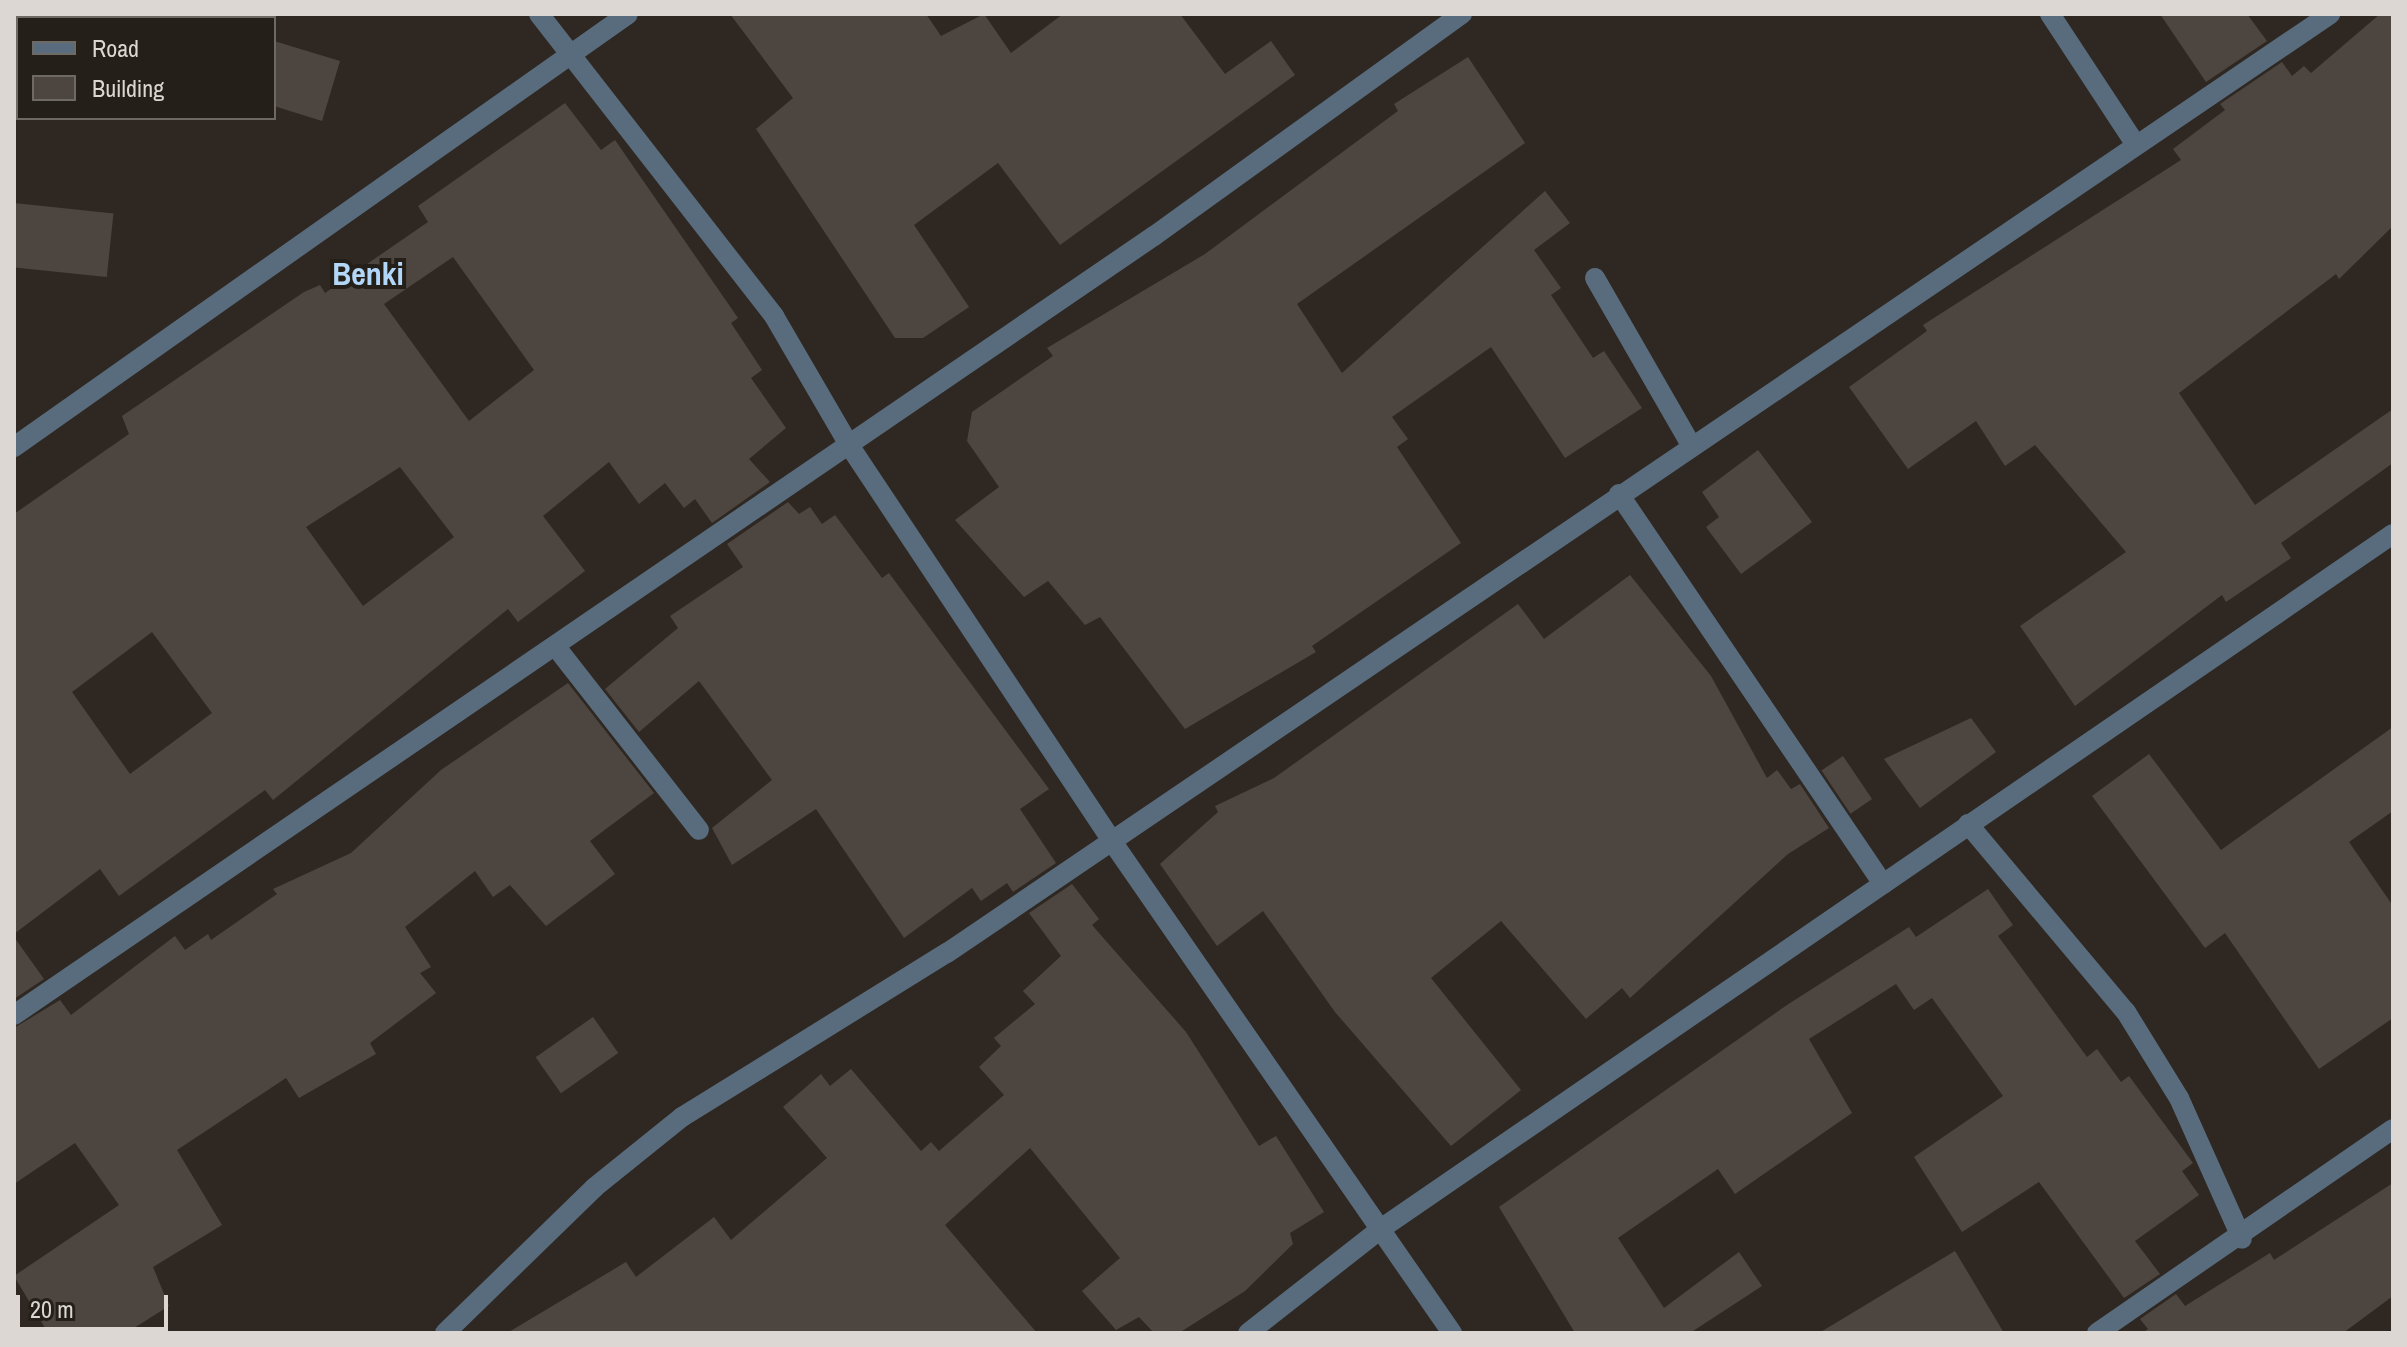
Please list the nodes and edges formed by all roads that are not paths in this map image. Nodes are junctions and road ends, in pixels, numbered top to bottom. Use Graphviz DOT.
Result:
graph roads {
  1 [pos="539,14"];
  2 [pos="628,14"];
  3 [pos="1462,14"];
  4 [pos="2050,14"];
  5 [pos="2330,14"];
  6 [pos="566,55"];
  7 [pos="2136,145"];
  8 [pos="1595,278"];
  9 [pos="849,445"];
  10 [pos="1691,445"];
  11 [pos="14,447"];
  12 [pos="1619,494"];
  13 [pos="2393,534"];
  14 [pos="556,647"];
  15 [pos="1968,824"];
  16 [pos="699,830"];
  17 [pos="1109,837"];
  18 [pos="1883,884"];
  19 [pos="14,1015"];
  20 [pos="2393,1129"];
  21 [pos="1382,1228"];
  22 [pos="2242,1239"];
  23 [pos="445,1333"];
  24 [pos="1248,1333"];
  25 [pos="1452,1333"];
  26 [pos="2097,1333"];
  1 -- 6 [label="street"];
  2 -- 6 [label="street"];
  3 -- 9 [label="street"];
  4 -- 7 [label="street"];
  5 -- 7 [label="street"];
  6 -- 9 [label="street"];
  6 -- 11 [label="street"];
  7 -- 10 [label="street"];
  8 -- 10 [label="street"];
  9 -- 14 [label="street"];
  9 -- 17 [label="street"];
  10 -- 12 [label="street"];
  12 -- 17 [label="street"];
  12 -- 18 [label="street"];
  13 -- 15 [label="street"];
  14 -- 16 [label="street"];
  14 -- 19 [label="street"];
  15 -- 18 [label="street"];
  15 -- 22 [label="street"];
  17 -- 21 [label="street"];
  17 -- 23 [label="street"];
  18 -- 21 [label="street"];
  20 -- 22 [label="street"];
  21 -- 24 [label="street"];
  21 -- 25 [label="street"];
  22 -- 26 [label="street"];
}
